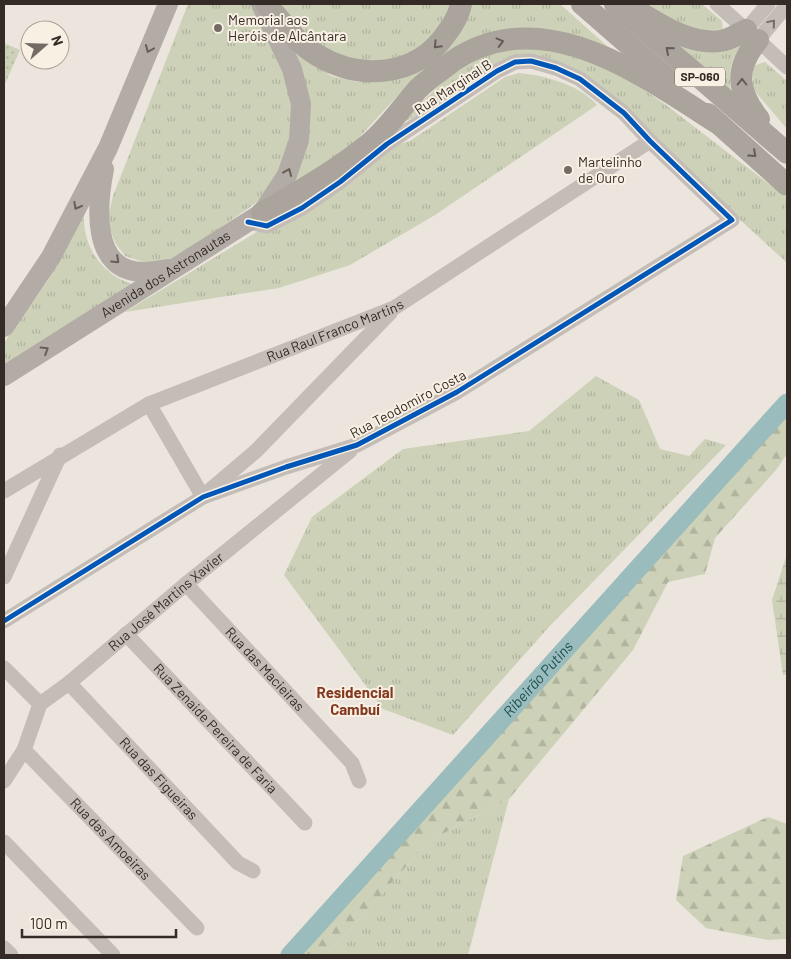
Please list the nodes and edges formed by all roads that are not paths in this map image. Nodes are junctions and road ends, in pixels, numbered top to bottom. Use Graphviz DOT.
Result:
graph roads {
  1 [pos="168,4"];
  2 [pos="261,4"];
  3 [pos="266,4"];
  4 [pos="461,4"];
  5 [pos="582,4"];
  6 [pos="615,4"];
  7 [pos="626,4"];
  8 [pos="717,4"];
  9 [pos="768,4"];
  10 [pos="787,5"];
  11 [pos="752,35"];
  12 [pos="787,67"];
  13 [pos="719,124"];
  14 [pos="650,142"];
  15 [pos="379,143"];
  16 [pos="108,148"];
  17 [pos="786,152"];
  18 [pos="787,185"];
  19 [pos="255,218"];
  20 [pos="732,220"];
  21 [pos="176,268"];
  22 [pos="394,308"];
  23 [pos="4,327"];
  24 [pos="4,376"];
  25 [pos="149,404"];
  26 [pos="357,445"];
  27 [pos="256,451"];
  28 [pos="60,455"];
  29 [pos="286,467"];
  30 [pos="4,491"];
  31 [pos="203,497"];
  32 [pos="4,577"];
  33 [pos="186,584"];
  34 [pos="4,621"];
  35 [pos="126,634"];
  36 [pos="4,668"];
  37 [pos="69,683"];
  38 [pos="40,704"];
  39 [pos="24,750"];
  40 [pos="4,781"];
  41 [pos="359,781"];
  42 [pos="304,823"];
  43 [pos="4,842"];
  44 [pos="253,871"];
  45 [pos="197,928"];
  46 [pos="4,948"];
  47 [pos="11,955"];
  48 [pos="113,955"];
  1 -- 16 [label="main road, one-way"];
  19 -- 2 [label="main road, Avenida dos Astronautas, one-way"];
  4 -- 3 [label="highway, one-way"];
  5 -- 13 [label="highway, SP-060"];
  17 -- 6 [label="highway, SP-060, one-way"];
  7 -- 11 [label="highway"];
  8 -- 11 [label="street"];
  9 -- 11 [label="street"];
  11 -- 10 [label="street, one-way"];
  11 -- 12 [label="street"];
  17 -- 11 [label="highway, one-way"];
  15 -- 13 [label="highway, one-way"];
  13 -- 18 [label="highway, SP-060, one-way"];
  14 -- 15 [label="street, Rua Marginal B"];
  14 -- 20 [label="street, Rua Marginal B"];
  14 -- 22 [label="street, Rua Raul Franco Martins"];
  15 -- 19 [label="highway"];
  16 -- 21 [label="main road, one-way"];
  16 -- 23 [label="main road, one-way"];
  19 -- 21 [label="main road, Avenida dos Astronautas"];
  20 -- 26 [label="street, Rua Teodomiro Costa"];
  24 -- 21 [label="main road, Avenida dos Astronautas, one-way"];
  22 -- 25 [label="street, Rua Raul Franco Martins"];
  22 -- 27 [label="street"];
  25 -- 28 [label="street, Rua Raul Franco Martins"];
  25 -- 31 [label="street"];
  26 -- 29 [label="street, Rua Teodomiro Costa"];
  26 -- 33 [label="street, Rua José Martins Xavier"];
  27 -- 29 [label="street"];
  27 -- 31 [label="street"];
  28 -- 30 [label="street, Rua Raul Franco Martins"];
  28 -- 32 [label="street"];
  29 -- 31 [label="street, Rua Teodomiro Costa"];
  31 -- 34 [label="street, Rua Teodomiro Costa"];
  33 -- 35 [label="street, Rua José Martins Xavier"];
  33 -- 41 [label="street, Rua das Macieiras"];
  35 -- 37 [label="street, Rua José Martins Xavier"];
  35 -- 42 [label="street, Rua Zenaide Pereira de Faria"];
  36 -- 38 [label="street"];
  37 -- 38 [label="street, Rua José Martins Xavier"];
  37 -- 44 [label="street, Rua das Figueiras"];
  38 -- 39 [label="street"];
  39 -- 40 [label="street"];
  39 -- 45 [label="street, Rua das Amoeiras"];
  43 -- 48 [label="street"];
  46 -- 47 [label="street"];
}
